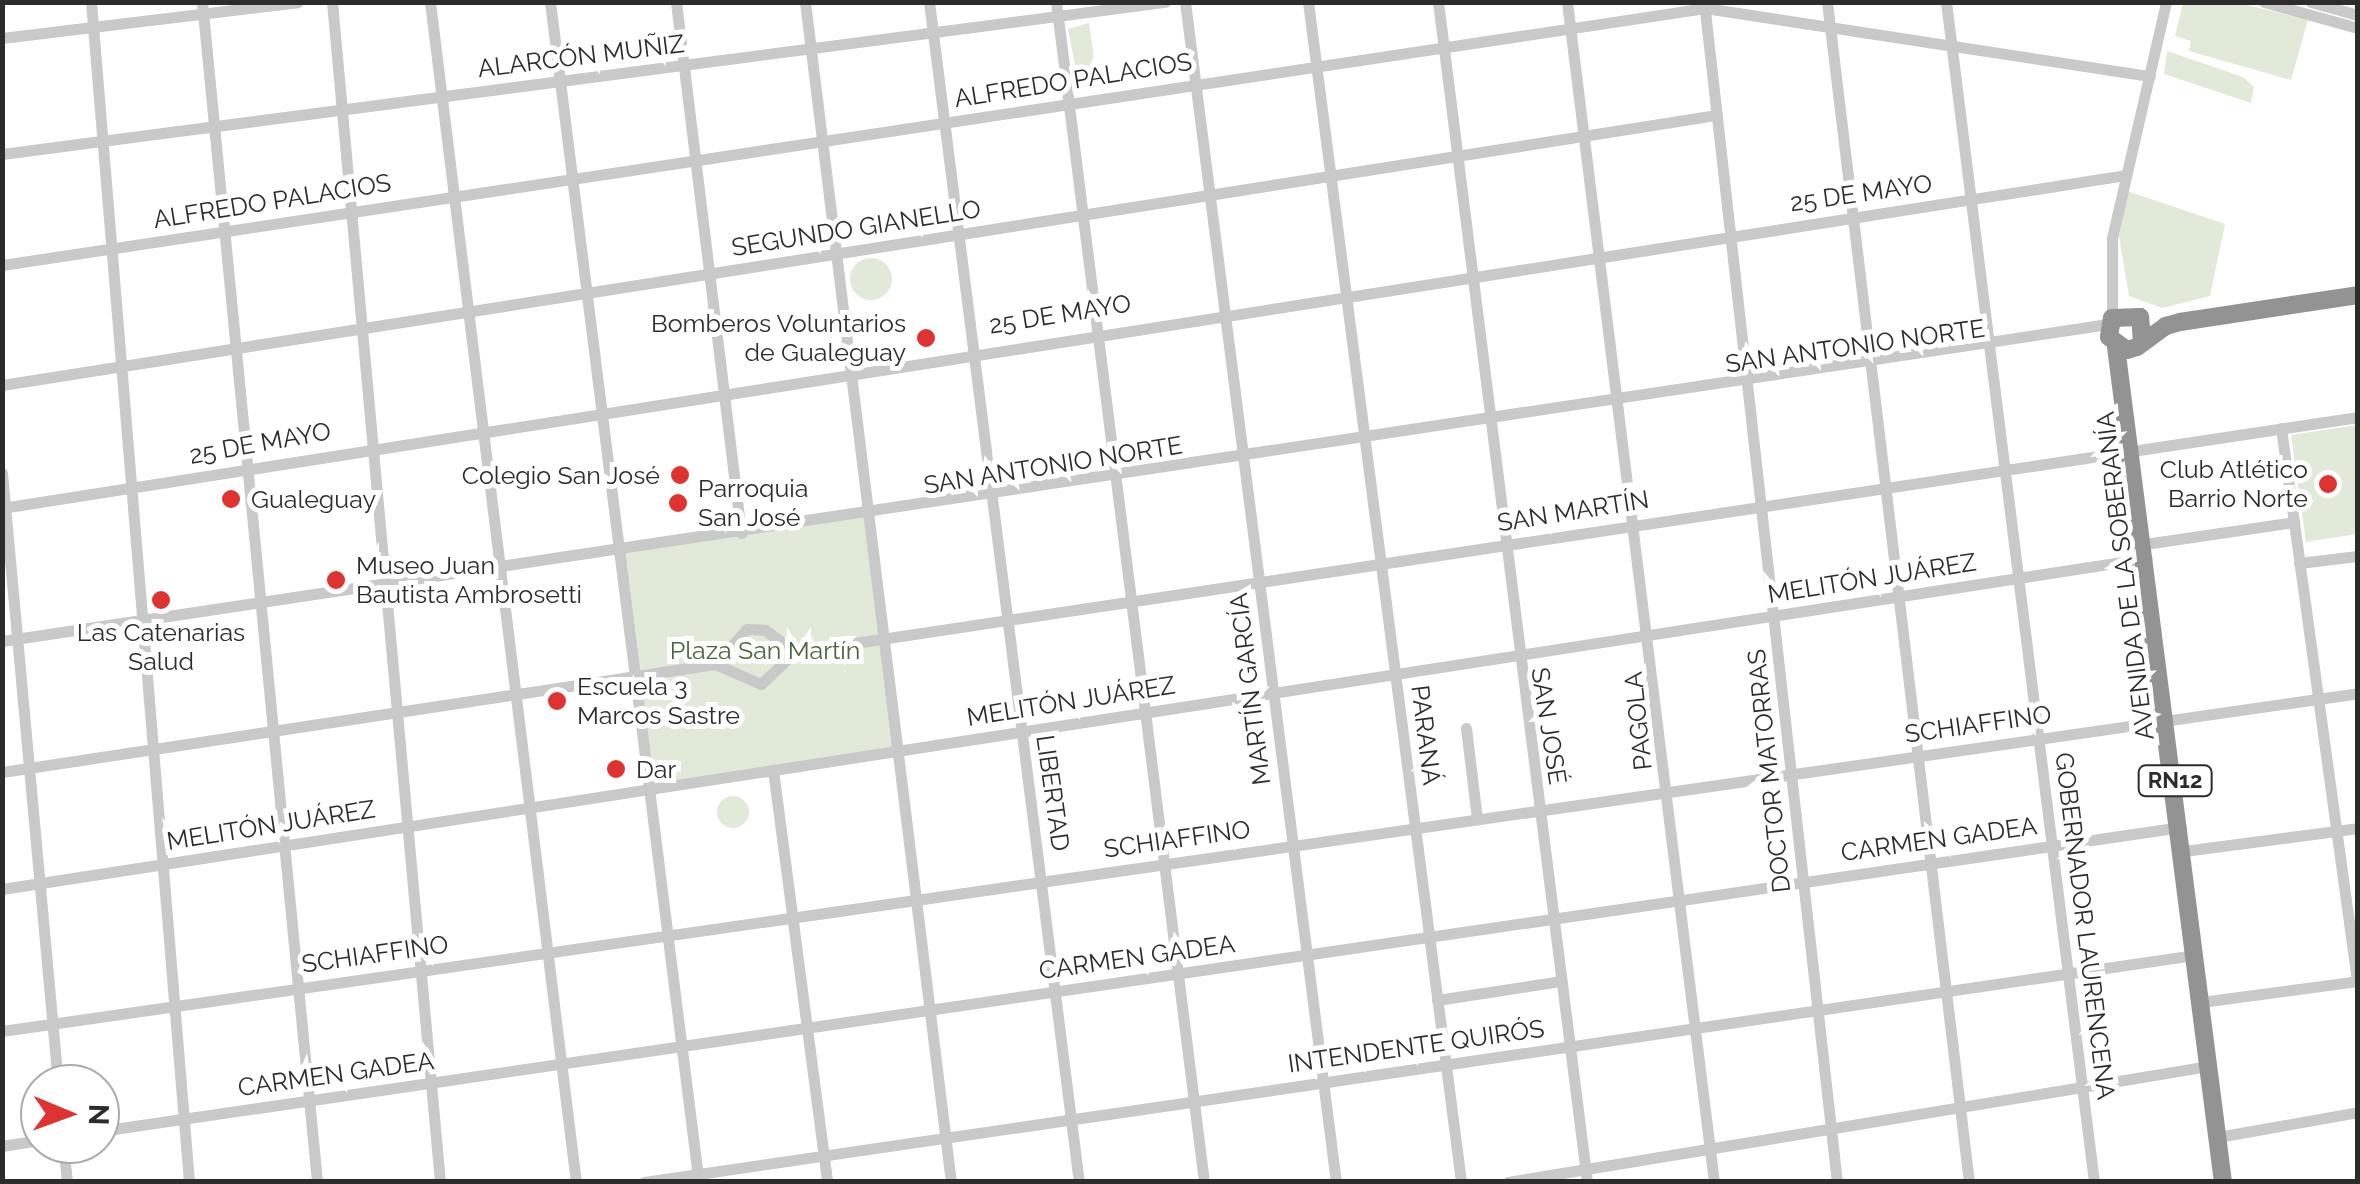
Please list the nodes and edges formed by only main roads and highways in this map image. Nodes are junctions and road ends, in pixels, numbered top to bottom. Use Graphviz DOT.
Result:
graph roads {
  1 [pos="2358,295"];
  2 [pos="2138,315"];
  3 [pos="2180,322"];
  4 [pos="2140,345"];
  5 [pos="2116,346"];
  6 [pos="2127,381"];
  7 [pos="2223,1182"];
  1 -- 3 [label="highway"];
  2 -- 3 [label="highway"];
  2 -- 4 [label="highway, RN12"];
  2 -- 5 [label="highway, RN12"];
  3 -- 4 [label="highway"];
  4 -- 5 [label="highway"];
  4 -- 6 [label="highway, AVENIDA DE LA SOBERANÍA / RN12"];
  5 -- 6 [label="highway, AVENIDA DE LA SOBERANÍA / RN12"];
  6 -- 7 [label="highway, AVENIDA DE LA SOBERANÍA / RN12"];
}
